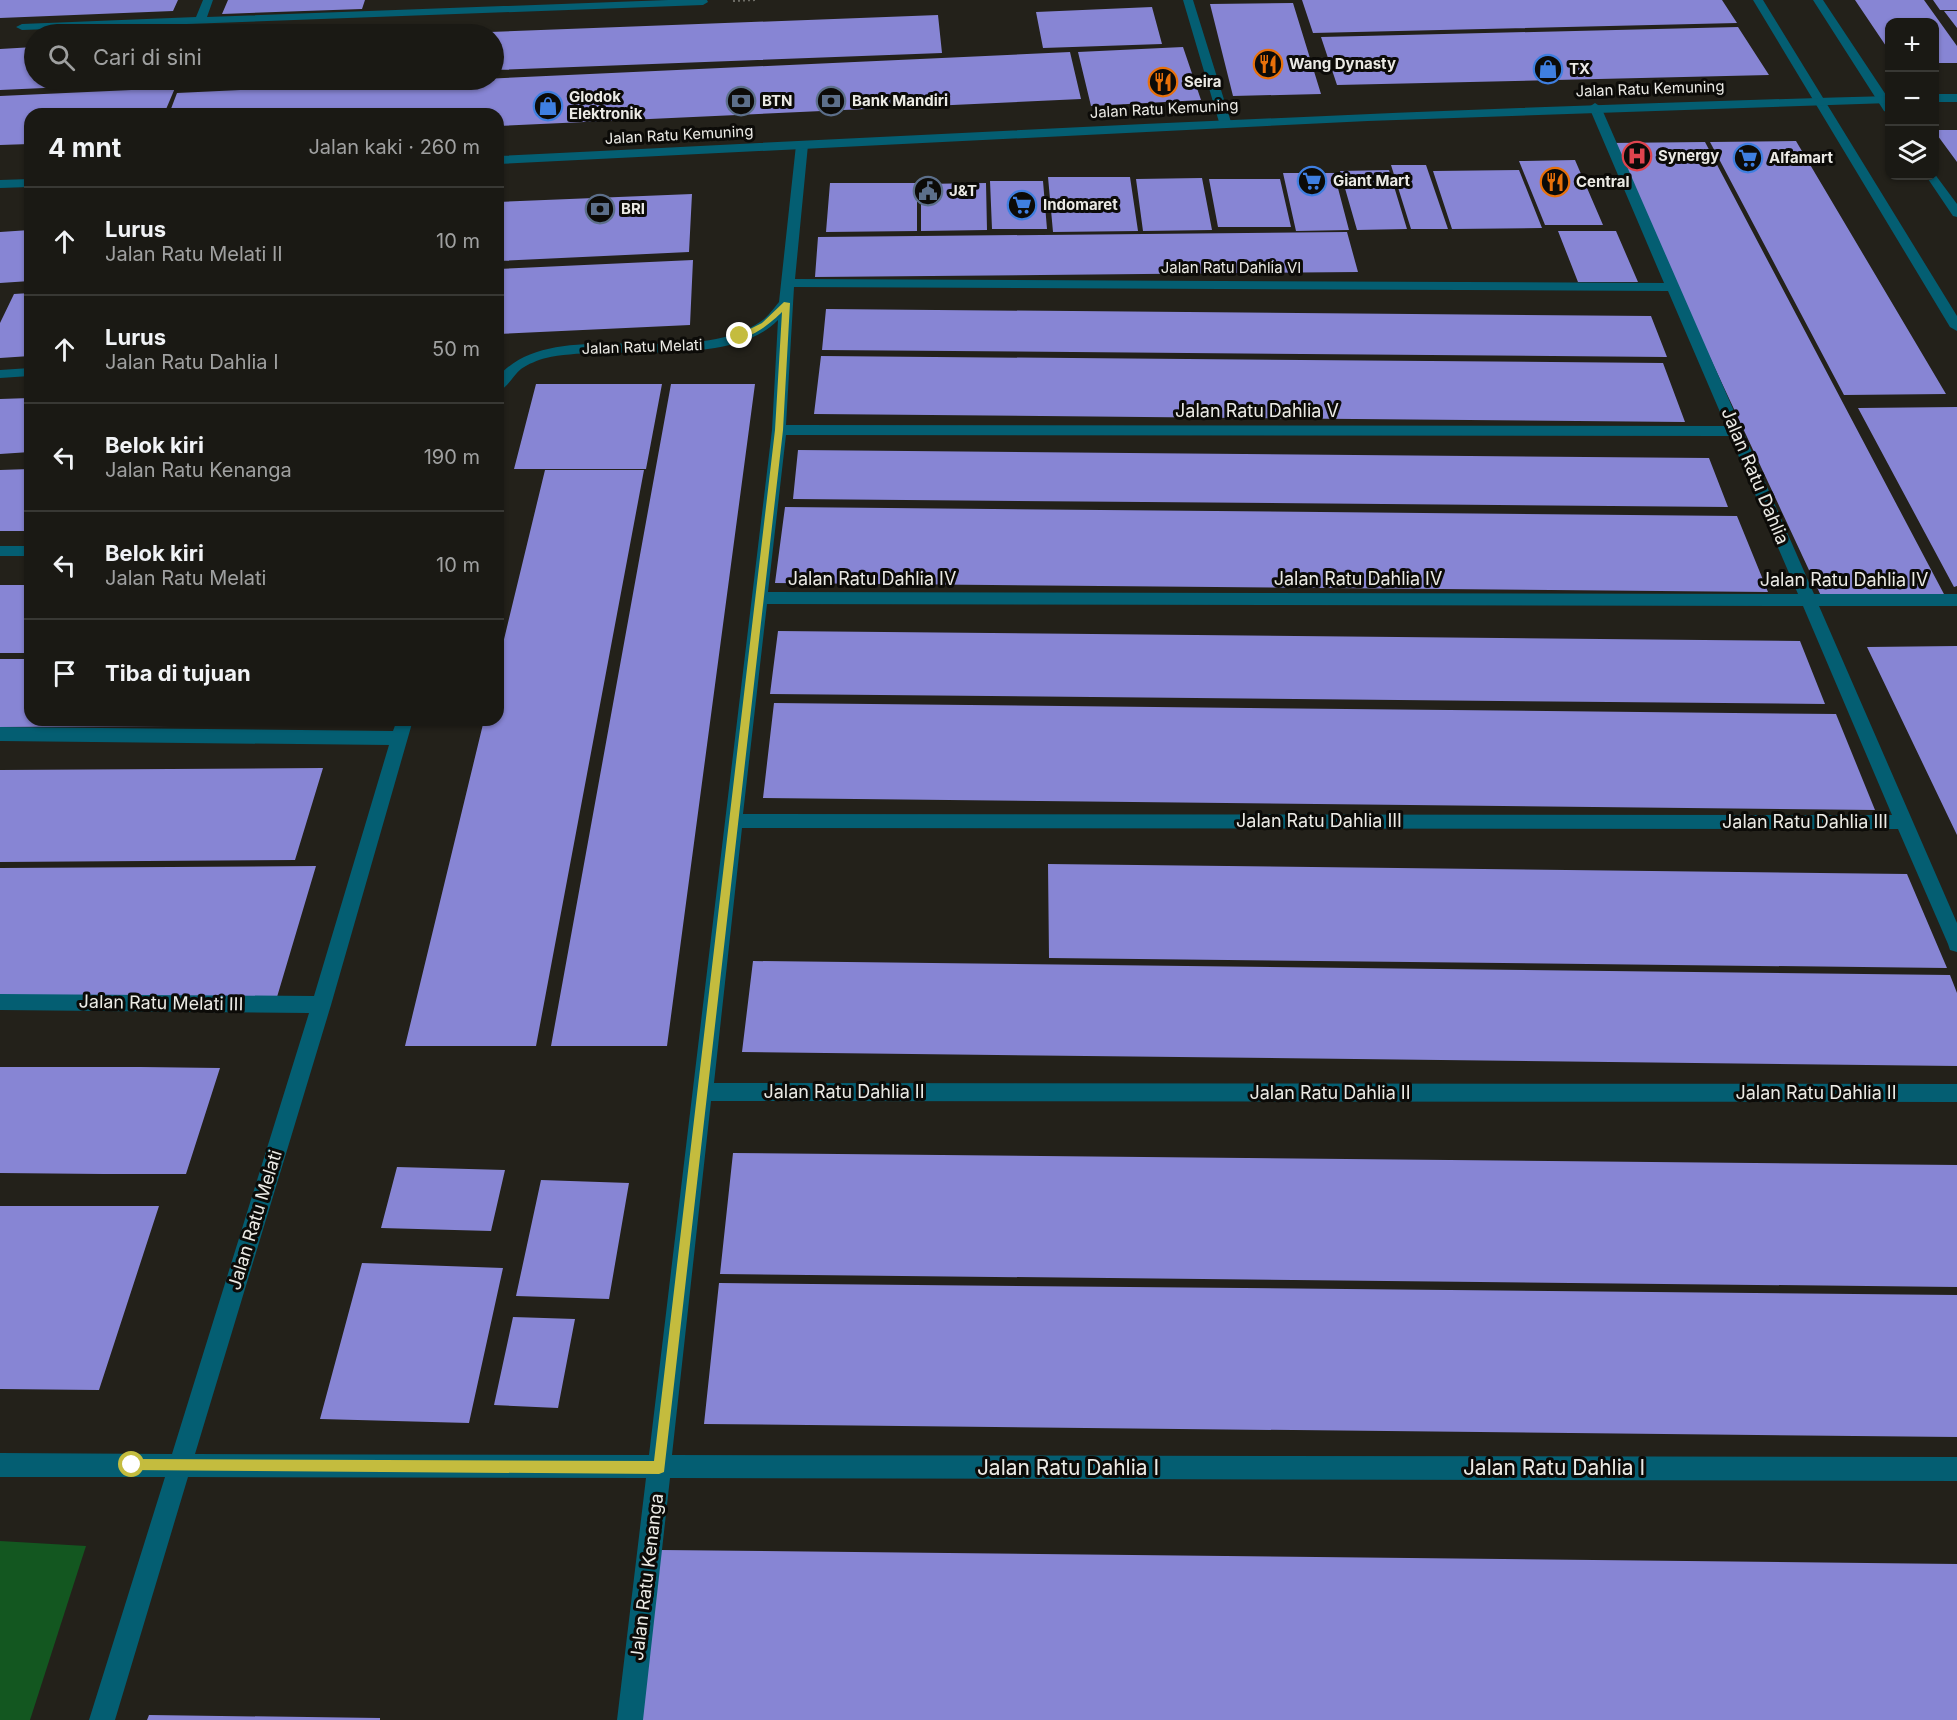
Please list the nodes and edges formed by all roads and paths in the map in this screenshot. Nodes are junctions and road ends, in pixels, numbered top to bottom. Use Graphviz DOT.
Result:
graph roads {
  1 [pos="208,0"];
  2 [pos="404,0"];
  3 [pos="1188,0"];
  4 [pos="1758,0"];
  5 [pos="1818,0"];
  6 [pos="702,2"];
  7 [pos="400,13"];
  8 [pos="200,20"];
  9 [pos="98,24"];
  10 [pos="1939,98"];
  11 [pos="1957,98"];
  12 [pos="1826,100"];
  13 [pos="1880,100"];
  14 [pos="1595,107"];
  15 [pos="1225,122"];
  16 [pos="802,145"];
  17 [pos="504,160"];
  18 [pos="1935,180"];
  19 [pos="24,183"];
  20 [pos="0,184"];
  21 [pos="1957,213"];
  22 [pos="789,283"];
  23 [pos="1672,287"];
  24 [pos="786,303"];
  25 [pos="1957,327"];
  26 [pos="24,372"];
  27 [pos="0,374"];
  28 [pos="504,380"];
  29 [pos="779,430"];
  30 [pos="1735,430"];
  31 [pos="0,551"];
  32 [pos="24,551"];
  33 [pos="759,598"];
  34 [pos="1808,599"];
  35 [pos="1957,600"];
  36 [pos="402,729"];
  37 [pos="0,734"];
  38 [pos="734,821"];
  39 [pos="1904,822"];
  40 [pos="1957,944"];
  41 [pos="0,1002"];
  42 [pos="321,1005"];
  43 [pos="702,1092"];
  44 [pos="1957,1093"];
  45 [pos="0,1465"];
  46 [pos="178,1466"];
  47 [pos="659,1468"];
  48 [pos="1957,1468"];
  49 [pos="102,1720"];
  50 [pos="630,1720"];
  1 -- 8 [label="street"];
  2 -- 7 [label="street"];
  3 -- 15 [label="street"];
  4 -- 12 [label="street"];
  5 -- 13 [label="street"];
  6 -- 7 [label="street"];
  7 -- 8 [label="street"];
  8 -- 9 [label="street"];
  10 -- 11 [label="street"];
  12 -- 13 [label="street, Jalan Ratu Kemuning"];
  12 -- 14 [label="street, Jalan Ratu Kemuning"];
  12 -- 25 [label="street"];
  14 -- 15 [label="street, Jalan Ratu Kemuning"];
  14 -- 23 [label="street, Jalan Ratu Dahlia"];
  15 -- 16 [label="street, Jalan Ratu Kemuning"];
  16 -- 17 [label="street, Jalan Ratu Kemuning"];
  16 -- 22 [label="street, Jalan Ratu Kenanga"];
  18 -- 21 [label="street"];
  19 -- 20 [label="street"];
  22 -- 23 [label="street, Jalan Ratu Dahlia VI"];
  22 -- 24 [label="street, Jalan Ratu Kenanga"];
  23 -- 30 [label="street, Jalan Ratu Dahlia"];
  24 -- 28 [label="street, Jalan Ratu Melati"];
  24 -- 29 [label="street, Jalan Ratu Kenanga"];
  26 -- 27 [label="street"];
  29 -- 30 [label="street, Jalan Ratu Dahlia V"];
  29 -- 33 [label="street, Jalan Ratu Kenanga"];
  30 -- 34 [label="street, Jalan Ratu Dahlia"];
  31 -- 32 [label="street"];
  33 -- 34 [label="street, Jalan Ratu Dahlia IV"];
  33 -- 38 [label="street, Jalan Ratu Kenanga"];
  34 -- 35 [label="street, Jalan Ratu Dahlia IV"];
  34 -- 39 [label="street, Jalan Ratu Dahlia"];
  36 -- 37 [label="street"];
  36 -- 42 [label="street, Jalan Ratu Melati"];
  38 -- 39 [label="street, Jalan Ratu Dahlia III"];
  38 -- 43 [label="street, Jalan Ratu Kenanga"];
  39 -- 40 [label="street, Jalan Ratu Dahlia"];
  41 -- 42 [label="street, Jalan Ratu Melati III"];
  42 -- 46 [label="street, Jalan Ratu Melati"];
  43 -- 44 [label="street, Jalan Ratu Dahlia II"];
  43 -- 47 [label="street, Jalan Ratu Kenanga"];
  45 -- 46 [label="street, Jalan Ratu Dahlia I"];
  46 -- 47 [label="street, Jalan Ratu Dahlia I"];
  46 -- 49 [label="street, Jalan Ratu Melati"];
  47 -- 48 [label="street, Jalan Ratu Dahlia I"];
  47 -- 50 [label="street, Jalan Ratu Kenanga"];
}
